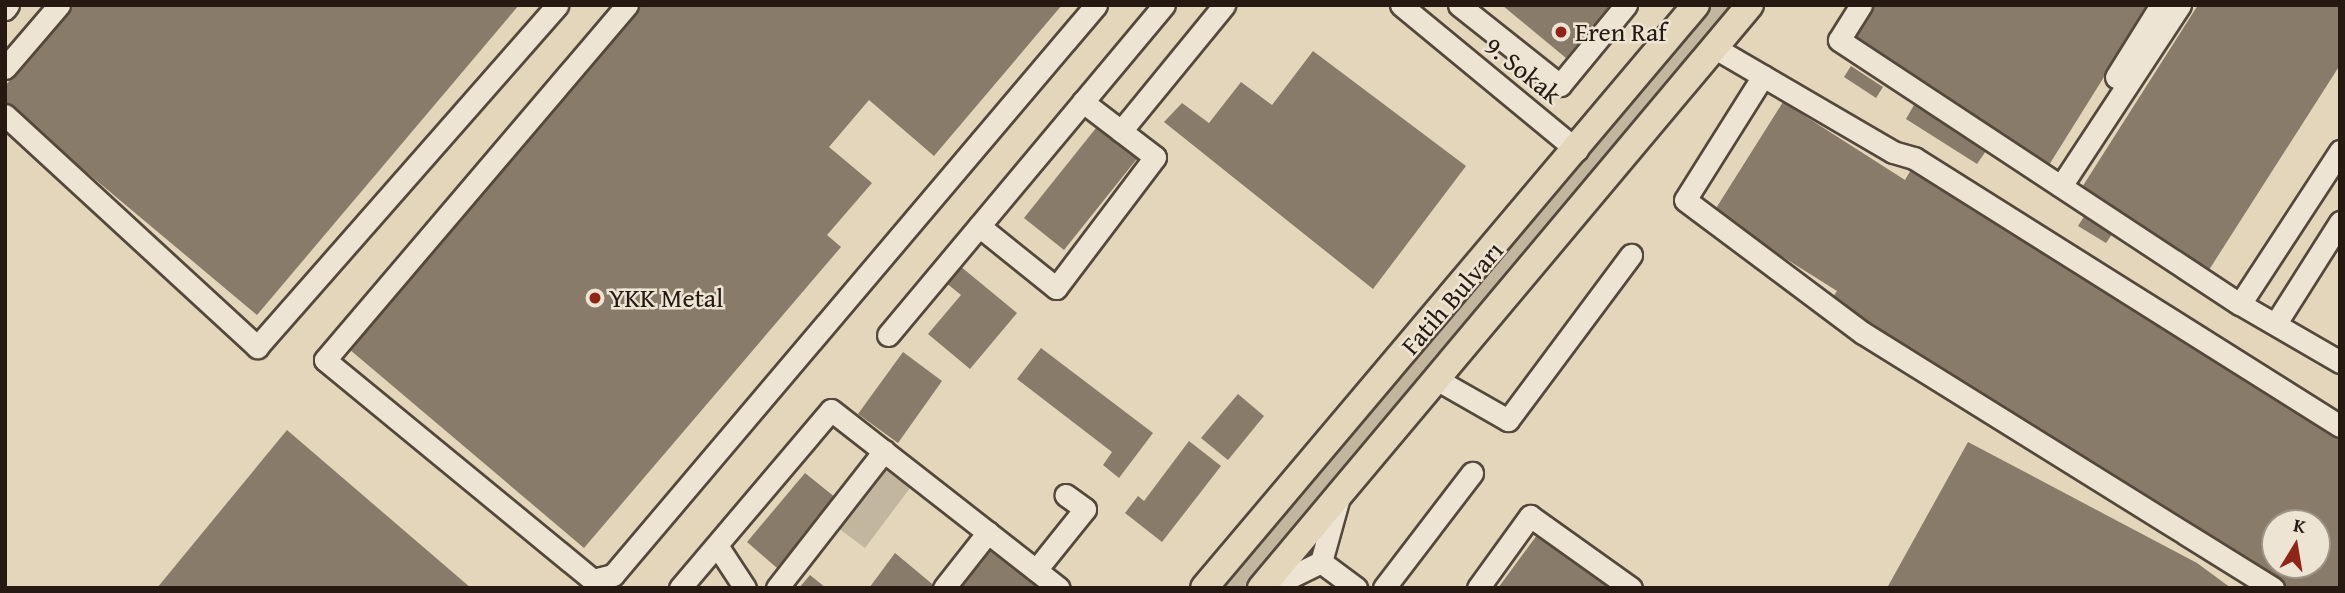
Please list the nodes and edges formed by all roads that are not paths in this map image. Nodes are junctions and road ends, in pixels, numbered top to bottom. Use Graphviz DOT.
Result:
graph roads {
  1 [pos="59,5"];
  2 [pos="557,5"];
  3 [pos="627,5"];
  4 [pos="1096,5"];
  5 [pos="1164,5"];
  6 [pos="1224,5"];
  7 [pos="1401,5"];
  8 [pos="1459,5"];
  9 [pos="1626,5"];
  10 [pos="1696,5"];
  11 [pos="1750,5"];
  12 [pos="1860,5"];
  13 [pos="2161,5"];
  14 [pos="2180,5"];
  15 [pos="1715,48"];
  16 [pos="5,68"];
  17 [pos="1758,73"];
  18 [pos="1083,102"];
  19 [pos="5,115"];
  20 [pos="1121,131"];
  21 [pos="1577,150"];
  22 [pos="2340,151"];
  23 [pos="2056,183"];
  24 [pos="1590,196"];
  25 [pos="2340,222"];
  26 [pos="979,226"];
  27 [pos="1631,255"];
  28 [pos="2240,304"];
  29 [pos="2276,323"];
  30 [pos="888,335"];
  31 [pos="2340,362"];
  32 [pos="1436,379"];
  33 [pos="2340,426"];
  34 [pos="884,451"];
  35 [pos="1472,473"];
  36 [pos="1340,493"];
  37 [pos="1066,495"];
  38 [pos="988,532"];
  39 [pos="718,547"];
  40 [pos="1321,562"];
  41 [pos="1036,570"];
  42 [pos="680,588"];
  43 [pos="745,588"];
  44 [pos="777,588"];
  45 [pos="944,588"];
  46 [pos="1059,588"];
  47 [pos="1204,588"];
  48 [pos="1261,588"];
  49 [pos="1268,588"];
  50 [pos="1356,588"];
  51 [pos="1384,588"];
  52 [pos="1478,588"];
  53 [pos="1631,588"];
  54 [pos="2273,588"];
  1 -- 16 [label="street"];
  2 -- 19 [label="street"];
  3 -- 4 [label="street"];
  5 -- 18 [label="street"];
  6 -- 20 [label="street"];
  7 -- 21 [label="street, 9. Sokak"];
  8 -- 9 [label="street"];
  10 -- 21 [label="main road, Fatih Bulvarı"];
  11 -- 15 [label="main road, Fatih Bulvarı"];
  12 -- 23 [label="street"];
  13 -- 23 [label="street"];
  14 -- 23 [label="street"];
  15 -- 17 [label="street"];
  15 -- 24 [label="main road, Fatih Bulvarı"];
  17 -- 33 [label="street"];
  17 -- 54 [label="street"];
  18 -- 20 [label="street"];
  18 -- 26 [label="street"];
  20 -- 26 [label="street"];
  21 -- 24 [label="main road"];
  21 -- 47 [label="main road, Fatih Bulvarı"];
  22 -- 28 [label="street"];
  23 -- 28 [label="street"];
  24 -- 32 [label="main road, Fatih Bulvarı"];
  25 -- 29 [label="street"];
  26 -- 30 [label="street"];
  27 -- 32 [label="street"];
  28 -- 29 [label="street"];
  29 -- 31 [label="street"];
  32 -- 36 [label="main road, Fatih Bulvarı"];
  34 -- 38 [label="street"];
  34 -- 39 [label="street"];
  34 -- 44 [label="street"];
  35 -- 51 [label="street"];
  36 -- 40 [label="street"];
  36 -- 48 [label="main road, Fatih Bulvarı"];
  37 -- 41 [label="street"];
  38 -- 41 [label="street"];
  38 -- 45 [label="street"];
  39 -- 42 [label="street"];
  39 -- 43 [label="street"];
  40 -- 49 [label="street"];
  40 -- 50 [label="street"];
  41 -- 46 [label="street"];
  52 -- 53 [label="street"];
}
